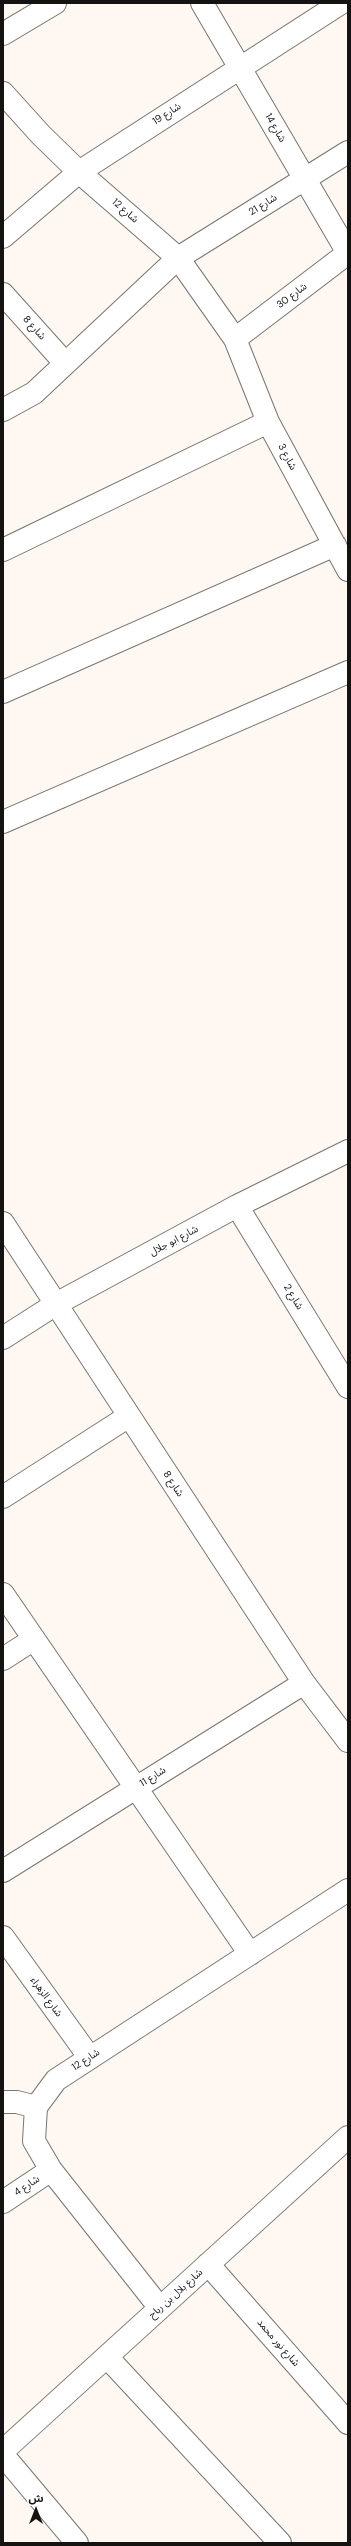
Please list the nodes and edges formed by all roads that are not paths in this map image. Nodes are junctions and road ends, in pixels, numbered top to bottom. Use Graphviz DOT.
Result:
graph roads {
  1 [pos="55,3"];
  2 [pos="202,3"];
  3 [pos="341,3"];
  4 [pos="3,34"];
  5 [pos="239,66"];
  6 [pos="3,93"];
  7 [pos="348,152"];
  8 [pos="79,172"];
  9 [pos="304,179"];
  10 [pos="3,237"];
  11 [pos="348,253"];
  12 [pos="178,258"];
  13 [pos="3,294"];
  14 [pos="235,339"];
  15 [pos="65,362"];
  16 [pos="3,410"];
  17 [pos="268,422"];
  18 [pos="335,544"];
  19 [pos="3,550"];
  20 [pos="348,570"];
  21 [pos="348,672"];
  22 [pos="3,692"];
  23 [pos="3,822"];
  24 [pos="348,1151"];
  25 [pos="237,1206"];
  26 [pos="3,1223"];
  27 [pos="56,1304"];
  28 [pos="3,1338"];
  29 [pos="348,1387"];
  30 [pos="129,1416"];
  31 [pos="3,1497"];
  32 [pos="3,1594"];
  33 [pos="34,1639"];
  34 [pos="3,1659"];
  35 [pos="304,1683"];
  36 [pos="348,1742"];
  37 [pos="136,1788"];
  38 [pos="3,1871"];
  39 [pos="348,1890"];
  40 [pos="3,1937"];
  41 [pos="250,1954"];
  42 [pos="90,2058"];
  43 [pos="3,2102"];
  44 [pos="36,2107"];
  45 [pos="348,2137"];
  46 [pos="51,2170"];
  47 [pos="3,2202"];
  48 [pos="208,2264"];
  49 [pos="160,2308"];
  50 [pos="107,2357"];
  51 [pos="348,2423"];
  52 [pos="3,2451"];
  53 [pos="3,2455"];
  54 [pos="77,2543"];
  55 [pos="280,2543"];
  1 -- 4 [label="street"];
  2 -- 5 [label="street, شارع 14"];
  3 -- 5 [label="street, شارع 19"];
  5 -- 8 [label="street, شارع 19"];
  5 -- 9 [label="street, شارع 14"];
  6 -- 8 [label="street, شارع 12"];
  7 -- 9 [label="street, شارع 21"];
  8 -- 10 [label="street, شارع 19"];
  8 -- 12 [label="street, شارع 12"];
  9 -- 11 [label="street, شارع 14"];
  9 -- 12 [label="street, شارع 21"];
  11 -- 14 [label="street, شارع 30"];
  12 -- 14 [label="street, شارع 12"];
  12 -- 15 [label="street, شارع 21"];
  13 -- 15 [label="street, شارع 8"];
  14 -- 17 [label="street, شارع 3"];
  15 -- 16 [label="street, شارع 21"];
  17 -- 18 [label="street, شارع 3"];
  17 -- 19 [label="street"];
  18 -- 20 [label="street, شارع 3"];
  18 -- 22 [label="street"];
  21 -- 23 [label="street"];
  24 -- 25 [label="street, شارع ابو جلال"];
  25 -- 27 [label="street, شارع ابو جلال"];
  25 -- 29 [label="street, شارع 2"];
  26 -- 27 [label="street, شارع 8"];
  27 -- 28 [label="street, شارع ابو جلال"];
  27 -- 30 [label="street, شارع 8"];
  30 -- 31 [label="street"];
  30 -- 35 [label="street, شارع 8"];
  32 -- 33 [label="street"];
  33 -- 34 [label="street"];
  33 -- 37 [label="street"];
  35 -- 36 [label="street, شارع 8"];
  35 -- 37 [label="street, شارع 11"];
  37 -- 38 [label="street, شارع 11"];
  37 -- 41 [label="street"];
  39 -- 41 [label="street, شارع 12"];
  40 -- 42 [label="street, شارع الزهراء"];
  41 -- 42 [label="street, شارع 12"];
  42 -- 44 [label="street, شارع 12"];
  43 -- 44 [label="street"];
  44 -- 46 [label="street"];
  45 -- 48 [label="street, شارع بلال بن رباح"];
  46 -- 47 [label="street, شارع 4"];
  46 -- 49 [label="street"];
  48 -- 49 [label="street, شارع بلال بن رباح"];
  48 -- 51 [label="street, شارع نور محمد"];
  49 -- 50 [label="street, شارع بلال بن رباح"];
  50 -- 52 [label="street, شارع بلال بن رباح"];
  50 -- 55 [label="street"];
  53 -- 54 [label="street"];
}
